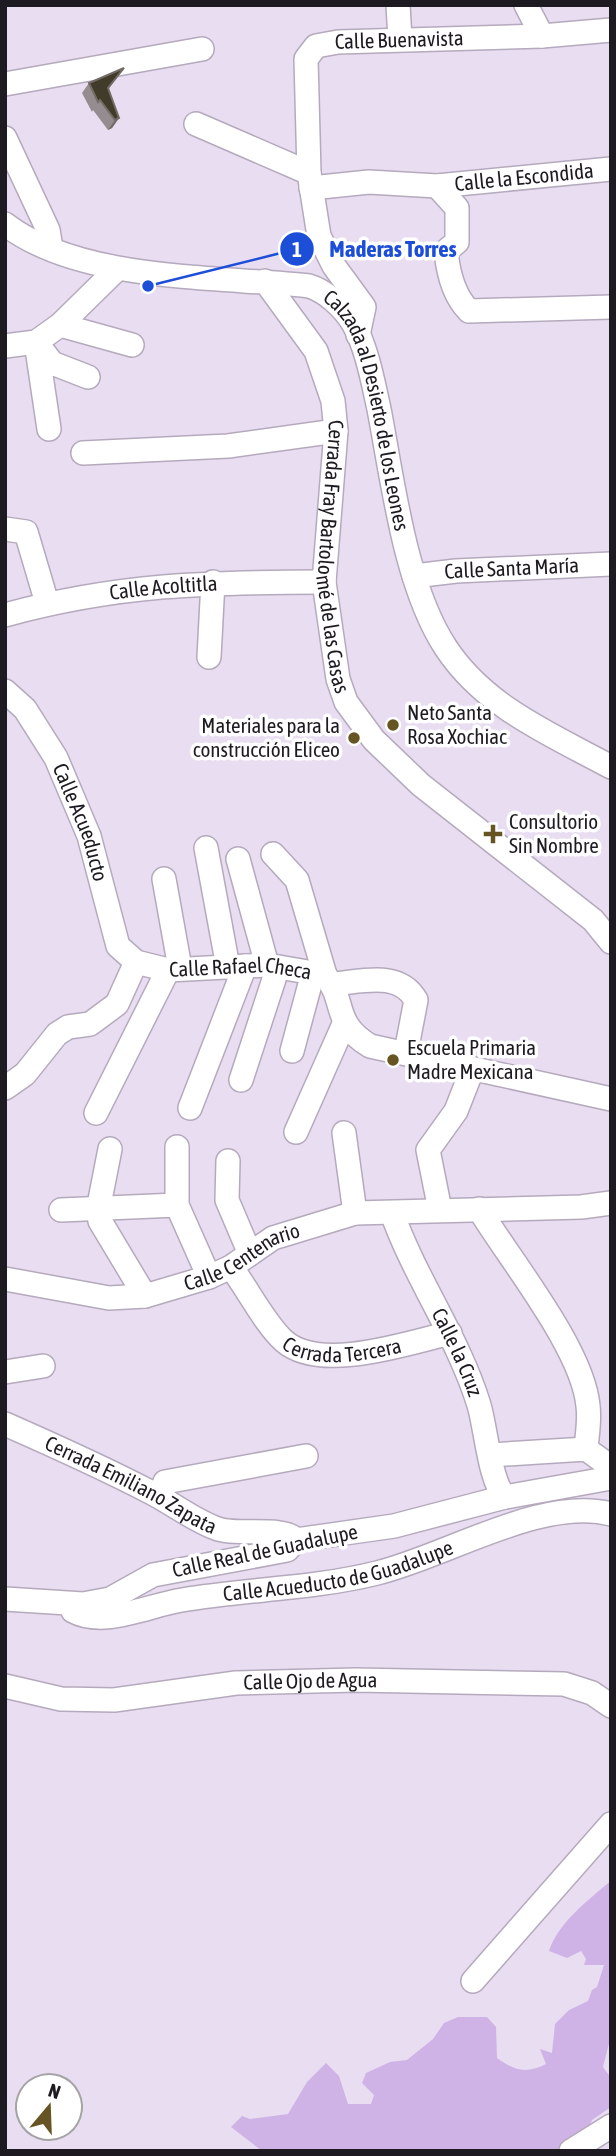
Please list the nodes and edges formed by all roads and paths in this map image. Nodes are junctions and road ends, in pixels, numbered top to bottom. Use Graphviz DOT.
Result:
graph roads {
  1 [pos="398,5"];
  2 [pos="526,5"];
  3 [pos="611,30"];
  4 [pos="542,36"];
  5 [pos="400,39"];
  6 [pos="202,49"];
  7 [pos="5,84"];
  8 [pos="197,124"];
  9 [pos="5,138"];
  10 [pos="611,170"];
  11 [pos="310,180"];
  12 [pos="437,186"];
  13 [pos="5,224"];
  14 [pos="51,247"];
  15 [pos="117,269"];
  16 [pos="265,281"];
  17 [pos="611,307"];
  18 [pos="60,325"];
  19 [pos="358,335"];
  20 [pos="36,342"];
  21 [pos="131,345"];
  22 [pos="5,346"];
  23 [pos="88,377"];
  24 [pos="49,429"];
  25 [pos="336,431"];
  26 [pos="83,453"];
  27 [pos="5,529"];
  28 [pos="611,564"];
  29 [pos="415,576"];
  30 [pos="213,582"];
  31 [pos="324,582"];
  32 [pos="47,603"];
  33 [pos="5,615"];
  34 [pos="209,657"];
  35 [pos="5,691"];
  36 [pos="611,767"];
  37 [pos="206,848"];
  38 [pos="273,854"];
  39 [pos="237,859"];
  40 [pos="164,879"];
  41 [pos="611,942"];
  42 [pos="136,962"];
  43 [pos="254,966"];
  44 [pos="174,969"];
  45 [pos="323,977"];
  46 [pos="344,1024"];
  47 [pos="292,1051"];
  48 [pos="406,1052"];
  49 [pos="472,1070"];
  50 [pos="241,1080"];
  51 [pos="7,1084"];
  52 [pos="611,1099"];
  53 [pos="190,1108"];
  54 [pos="96,1113"];
  55 [pos="296,1132"];
  56 [pos="344,1133"];
  57 [pos="177,1147"];
  58 [pos="110,1149"];
  59 [pos="228,1161"];
  60 [pos="611,1203"];
  61 [pos="177,1205"];
  62 [pos="479,1209"];
  63 [pos="61,1210"];
  64 [pos="97,1210"];
  65 [pos="440,1210"];
  66 [pos="355,1213"];
  67 [pos="392,1213"];
  68 [pos="241,1260"];
  69 [pos="209,1277"];
  70 [pos="5,1279"];
  71 [pos="145,1296"];
  72 [pos="450,1333"];
  73 [pos="43,1366"];
  74 [pos="5,1372"];
  75 [pos="5,1424"];
  76 [pos="586,1449"];
  77 [pos="490,1455"];
  78 [pos="306,1457"];
  79 [pos="611,1467"];
  80 [pos="611,1478"];
  81 [pos="505,1497"];
  82 [pos="164,1499"];
  83 [pos="611,1514"];
  84 [pos="296,1540"];
  85 [pos="5,1600"];
  86 [pos="65,1604"];
  87 [pos="5,1686"];
  88 [pos="611,1706"];
  89 [pos="611,1824"];
  90 [pos="473,1981"];
  91 [pos="611,2126"];
  92 [pos="571,2151"];
  1 -- 5 [label="street"];
  2 -- 4 [label="street"];
  3 -- 4 [label="street, Calle Buenavista"];
  4 -- 5 [label="street, Calle Buenavista"];
  5 -- 11 [label="street, Calle Buenavista"];
  6 -- 7 [label="street"];
  8 -- 11 [label="street"];
  9 -- 14 [label="street"];
  10 -- 12 [label="street, Calle la Escondida"];
  11 -- 12 [label="street, Calle la Escondida"];
  11 -- 19 [label="street"];
  12 -- 17 [label="street, Calle la Escondida"];
  13 -- 14 [label="street, Calzada al Desierto de los Leones"];
  14 -- 15 [label="street, Calzada al Desierto de los Leones"];
  15 -- 16 [label="street, Calzada al Desierto de los Leones"];
  15 -- 18 [label="street"];
  16 -- 19 [label="street, Calzada al Desierto de los Leones"];
  16 -- 25 [label="street, Cerrada Fray Bartolomé de las Casas"];
  18 -- 20 [label="street"];
  18 -- 21 [label="street"];
  19 -- 29 [label="street, Calzada al Desierto de los Leones"];
  20 -- 22 [label="street"];
  20 -- 23 [label="street"];
  20 -- 24 [label="street"];
  25 -- 26 [label="street"];
  25 -- 31 [label="street, Cerrada Fray Bartolomé de las Casas"];
  27 -- 32 [label="street"];
  28 -- 29 [label="street, Calle Santa María"];
  29 -- 36 [label="street, Calzada al Desierto de los Leones"];
  30 -- 31 [label="street, Calle Acoltitla"];
  30 -- 32 [label="street, Calle Acoltitla"];
  30 -- 34 [label="street"];
  31 -- 41 [label="street, Cerrada Fray Bartolomé de las Casas"];
  32 -- 33 [label="street, Calle Acoltitla"];
  35 -- 42 [label="street, Calle Acueducto"];
  37 -- 43 [label="street"];
  38 -- 45 [label="street"];
  39 -- 43 [label="street"];
  40 -- 44 [label="street"];
  42 -- 44 [label="street, Calle Rafael Checa"];
  42 -- 51 [label="street"];
  43 -- 44 [label="street, Calle Rafael Checa"];
  43 -- 45 [label="street, Calle Rafael Checa"];
  43 -- 50 [label="street"];
  43 -- 53 [label="street"];
  44 -- 54 [label="street"];
  45 -- 46 [label="street, Calle Rafael Checa"];
  45 -- 47 [label="street"];
  45 -- 48 [label="street"];
  46 -- 48 [label="street"];
  46 -- 55 [label="street"];
  48 -- 49 [label="street"];
  49 -- 52 [label="street"];
  49 -- 65 [label="street"];
  56 -- 66 [label="street"];
  57 -- 61 [label="street"];
  58 -- 64 [label="street"];
  59 -- 68 [label="street, Cerrada Tercera"];
  60 -- 62 [label="street, Calle Centenario"];
  61 -- 64 [label="street"];
  61 -- 69 [label="street"];
  62 -- 65 [label="street, Calle Centenario"];
  62 -- 76 [label="street"];
  63 -- 64 [label="street"];
  64 -- 71 [label="street"];
  65 -- 67 [label="street, Calle Centenario"];
  66 -- 67 [label="street, Calle Centenario"];
  66 -- 68 [label="street, Calle Centenario"];
  67 -- 72 [label="street, Calle la Cruz"];
  68 -- 69 [label="street, Calle Centenario"];
  68 -- 72 [label="street, Cerrada Tercera"];
  69 -- 71 [label="street, Calle Centenario"];
  70 -- 71 [label="street, Calle Centenario"];
  72 -- 77 [label="street, Calle la Cruz"];
  73 -- 74 [label="street"];
  75 -- 82 [label="street, Cerrada Emiliano Zapata"];
  76 -- 77 [label="street"];
  76 -- 79 [label="street"];
  77 -- 81 [label="street, Calle la Cruz"];
  78 -- 82 [label="street"];
  80 -- 81 [label="street, Calle Real de Guadalupe"];
  81 -- 84 [label="street, Calle Real de Guadalupe"];
  82 -- 84 [label="street, Cerrada Emiliano Zapata"];
  83 -- 86 [label="street, Calle Acueducto de Guadalupe"];
  84 -- 86 [label="street, Calle Real de Guadalupe"];
  85 -- 86 [label="street, Calle Real de Guadalupe"];
  87 -- 88 [label="street, Calle Ojo de Agua"];
  89 -- 90 [label="street"];
  91 -- 92 [label="street"];
}
